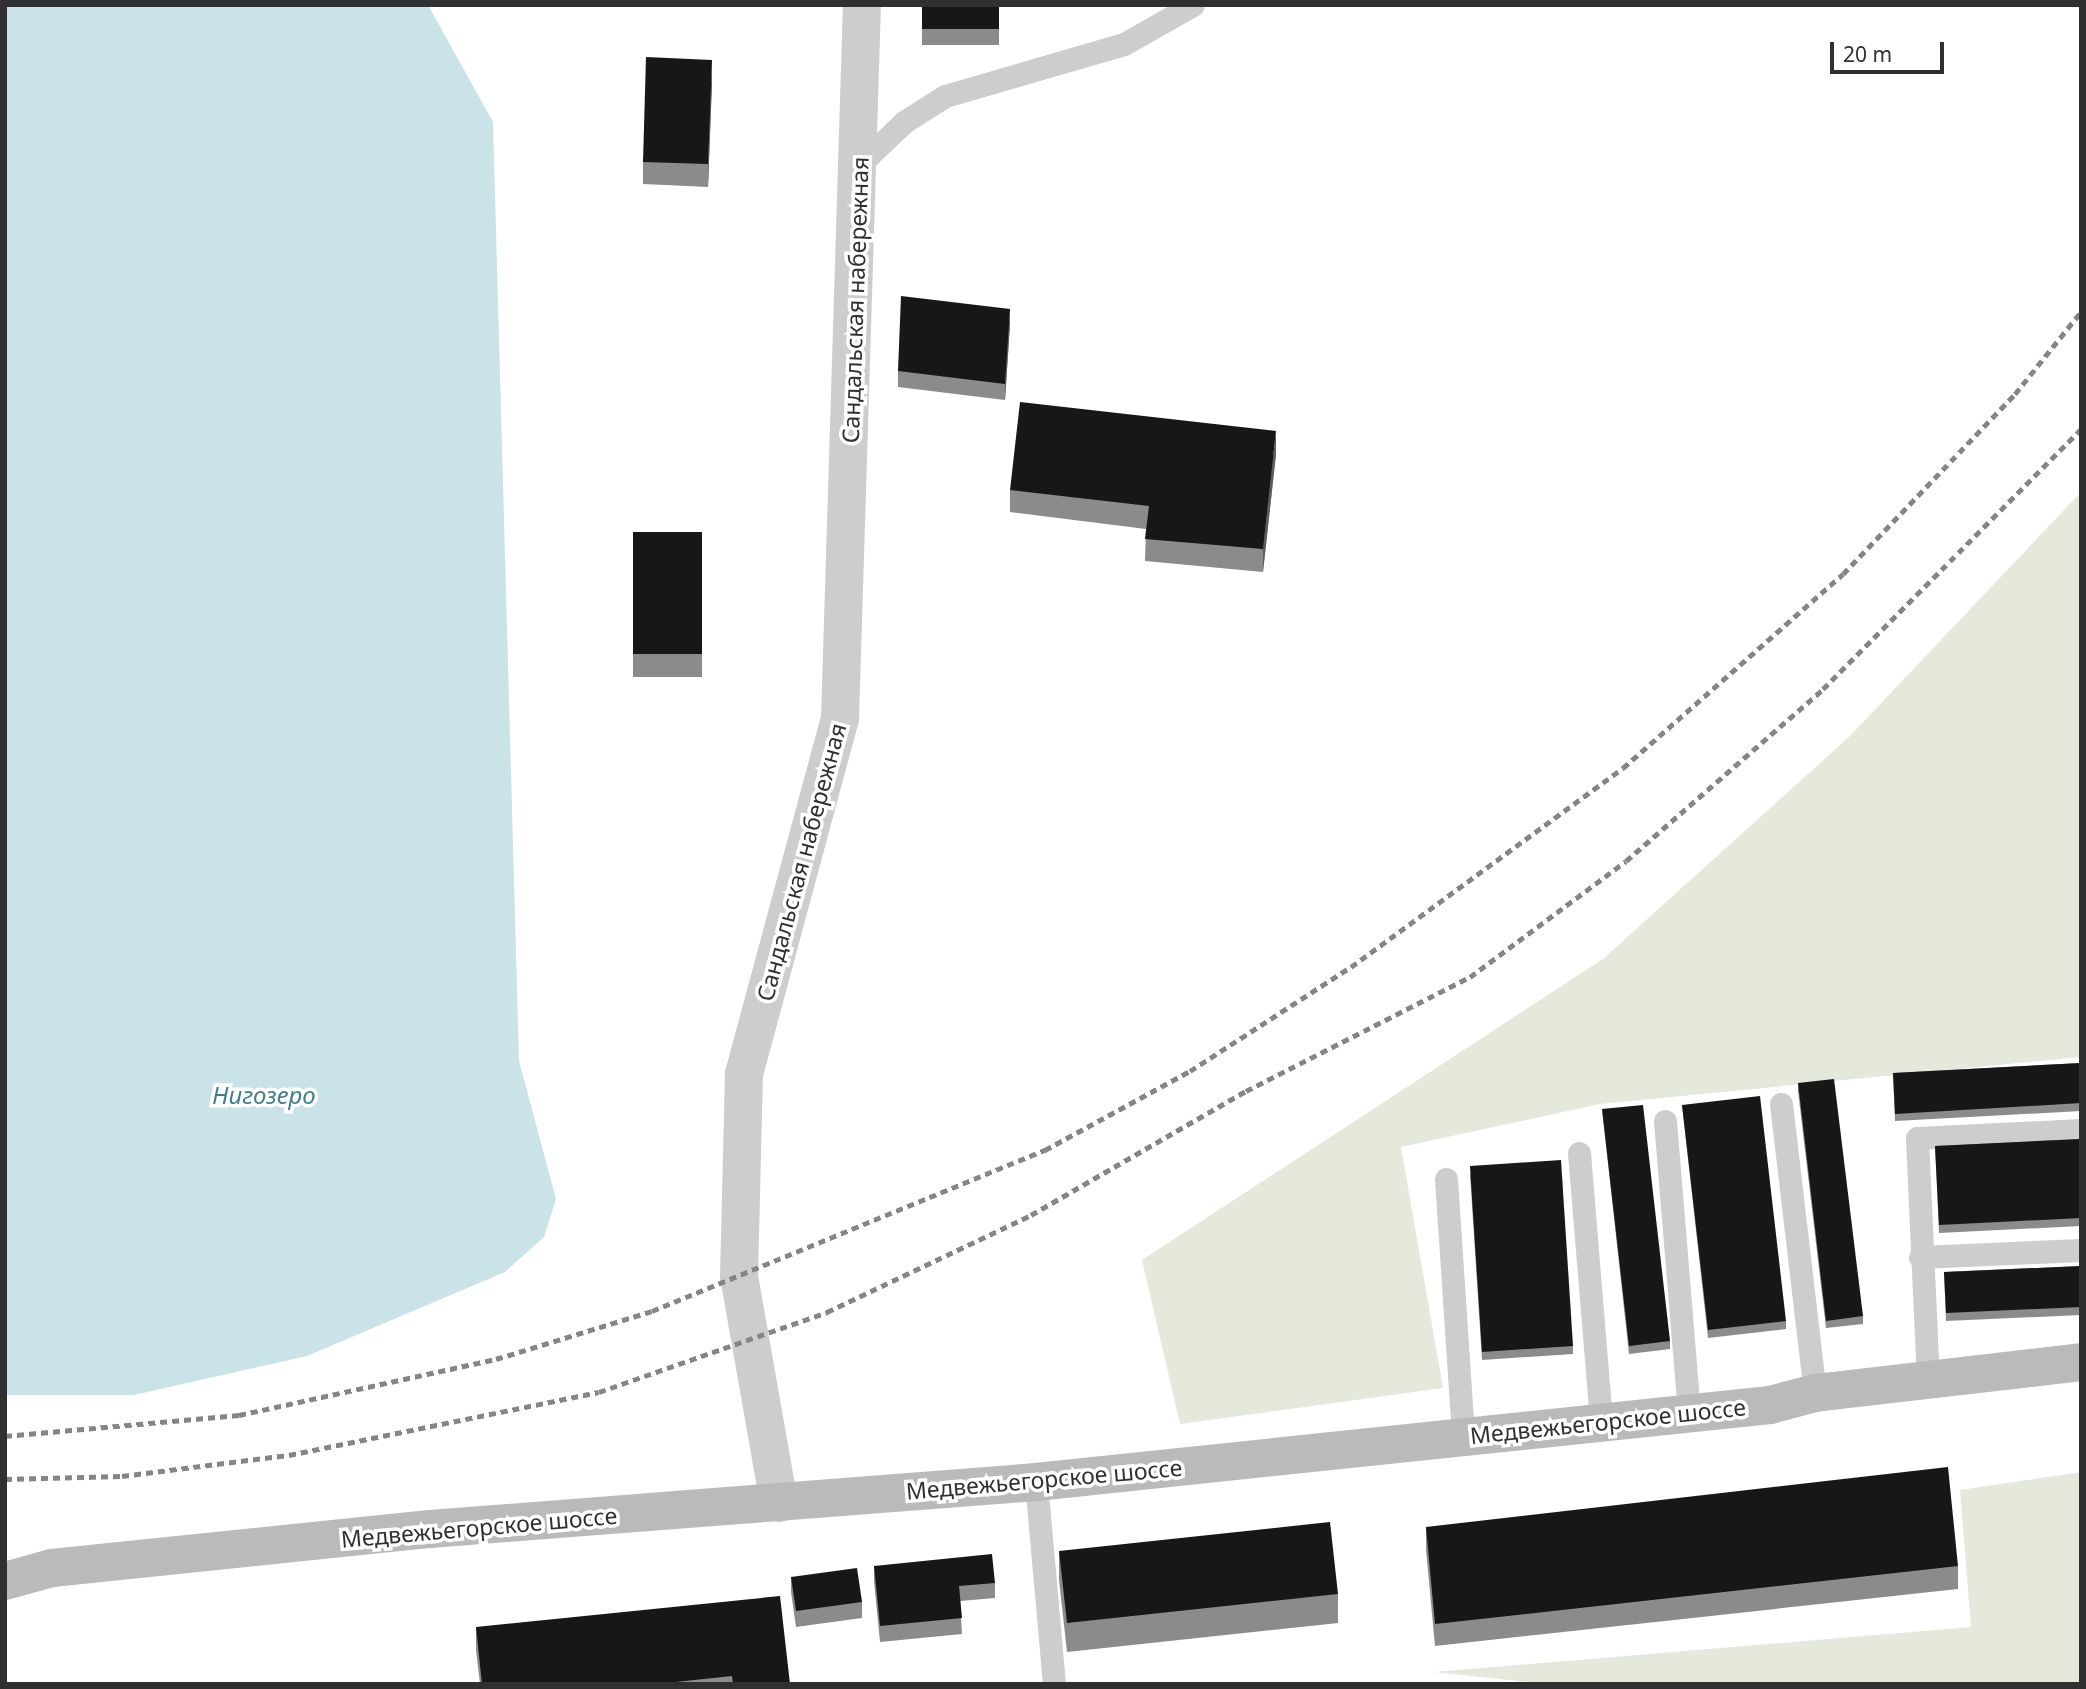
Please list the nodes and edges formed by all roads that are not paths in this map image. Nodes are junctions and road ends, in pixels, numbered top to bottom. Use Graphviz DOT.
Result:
graph roads {
  1 [pos="862,5"];
  2 [pos="1193,5"];
  3 [pos="861,163"];
  4 [pos="1782,1104"];
  5 [pos="1665,1121"];
  6 [pos="2081,1130"];
  7 [pos="1579,1153"];
  8 [pos="1447,1179"];
  9 [pos="2081,1250"];
  10 [pos="1920,1257"];
  11 [pos="2081,1363"];
  12 [pos="1928,1381"];
  13 [pos="1815,1393"];
  14 [pos="1689,1413"];
  15 [pos="1601,1420"];
  16 [pos="1463,1436"];
  17 [pos="1036,1482"];
  18 [pos="779,1503"];
  19 [pos="5,1581"];
  20 [pos="1054,1684"];
  1 -- 3 [label="street, Сандальская набережная"];
  2 -- 3 [label="lane"];
  3 -- 18 [label="street, Сандальская набережная"];
  4 -- 13 [label="lane"];
  5 -- 14 [label="lane"];
  6 -- 10 [label="lane"];
  7 -- 15 [label="lane"];
  8 -- 16 [label="lane"];
  9 -- 10 [label="lane"];
  10 -- 12 [label="lane"];
  11 -- 12 [label="street, Медвежьегорское шоссе"];
  12 -- 13 [label="street, Медвежьегорское шоссе"];
  13 -- 14 [label="street, Медвежьегорское шоссе"];
  14 -- 15 [label="street, Медвежьегорское шоссе"];
  15 -- 16 [label="street, Медвежьегорское шоссе"];
  16 -- 17 [label="street, Медвежьегорское шоссе"];
  17 -- 18 [label="street, Медвежьегорское шоссе"];
  17 -- 20 [label="lane"];
  18 -- 19 [label="street, Медвежьегорское шоссе"];
}
